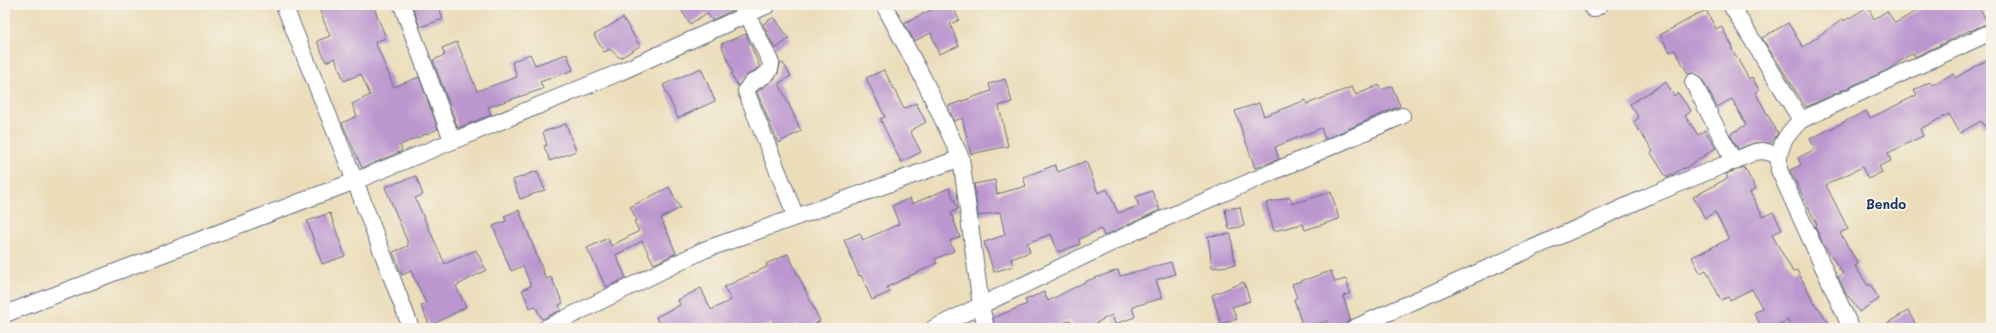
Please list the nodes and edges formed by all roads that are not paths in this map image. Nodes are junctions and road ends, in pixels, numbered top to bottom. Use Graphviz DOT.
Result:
graph roads {
  1 [pos="284,5"];
  2 [pos="402,5"];
  3 [pos="768,5"];
  4 [pos="884,5"];
  5 [pos="1732,5"];
  6 [pos="747,14"];
  7 [pos="1991,32"];
  8 [pos="1693,82"];
  9 [pos="1402,116"];
  10 [pos="1801,120"];
  11 [pos="452,140"];
  12 [pos="1778,155"];
  13 [pos="961,158"];
  14 [pos="1734,162"];
  15 [pos="355,181"];
  16 [pos="796,217"];
  17 [pos="981,306"];
  18 [pos="5,314"];
  19 [pos="411,328"];
  20 [pos="546,328"];
  21 [pos="934,328"];
  22 [pos="986,328"];
  23 [pos="1354,328"];
  24 [pos="1851,328"];
  1 -- 15 [label="street"];
  2 -- 11 [label="street"];
  3 -- 6 [label="street"];
  4 -- 13 [label="street"];
  5 -- 10 [label="street"];
  6 -- 11 [label="street"];
  6 -- 16 [label="street"];
  7 -- 10 [label="street"];
  8 -- 14 [label="street"];
  9 -- 17 [label="street"];
  10 -- 12 [label="street"];
  11 -- 15 [label="street"];
  12 -- 14 [label="street"];
  12 -- 24 [label="street"];
  13 -- 16 [label="street"];
  13 -- 17 [label="street"];
  14 -- 23 [label="street"];
  15 -- 18 [label="street"];
  15 -- 19 [label="street"];
  16 -- 20 [label="street"];
  17 -- 21 [label="street"];
  17 -- 22 [label="street"];
}
